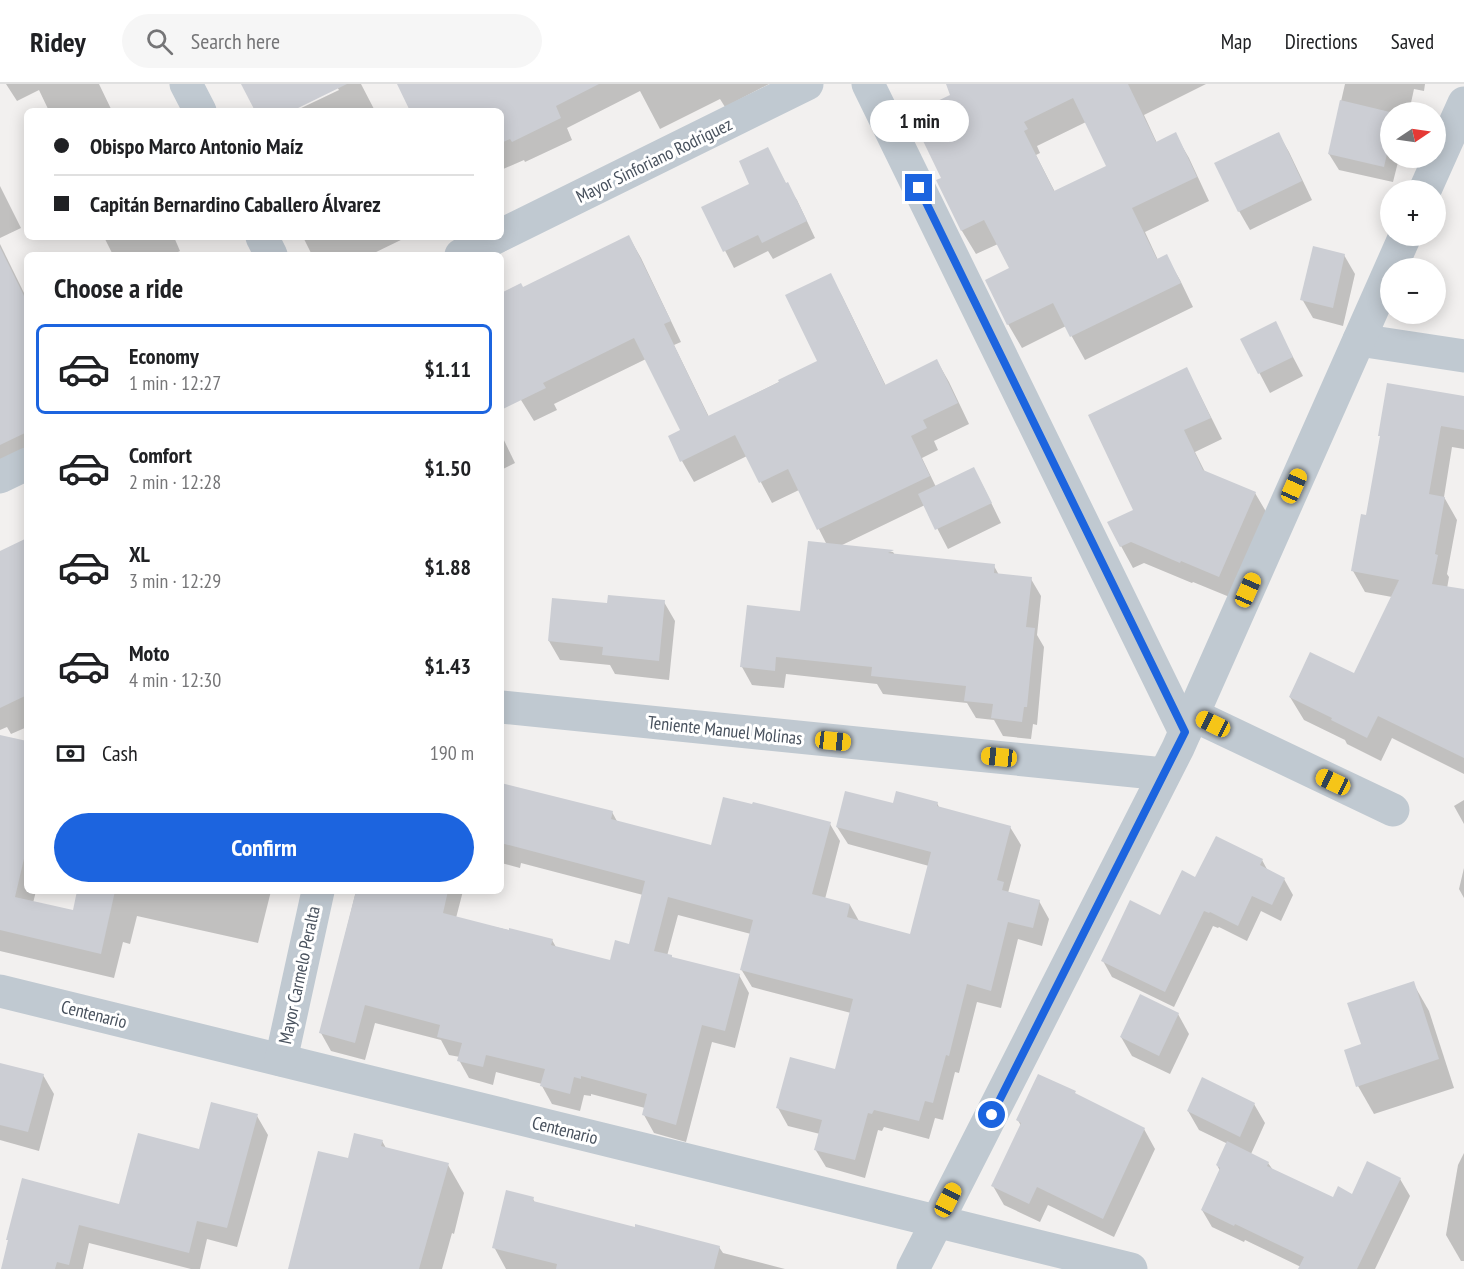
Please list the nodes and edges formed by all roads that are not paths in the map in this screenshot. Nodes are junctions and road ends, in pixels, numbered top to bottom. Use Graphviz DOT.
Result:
graph roads {
  1 [pos="186,84"];
  2 [pos="807,84"];
  3 [pos="868,84"];
  4 [pos="1464,103"];
  5 [pos="198,108"];
  6 [pos="1429,180"];
  7 [pos="504,234"];
  8 [pos="491,240"];
  9 [pos="1401,246"];
  10 [pos="467,252"];
  11 [pos="1359,340"];
  12 [pos="1464,356"];
  13 [pos="24,466"];
  14 [pos="0,477"];
  15 [pos="504,707"];
  16 [pos="1189,723"];
  17 [pos="1164,774"];
  18 [pos="1392,810"];
  19 [pos="317,894"];
  20 [pos="0,991"];
  21 [pos="281,1060"];
  22 [pos="938,1221"];
  23 [pos="913,1269"];
  24 [pos="1131,1269"];
  1 -- 5 [label="street"];
  2 -- 7 [label="street, Mayor Sinforiano Rodriguez"];
  3 -- 16 [label="street"];
  4 -- 6 [label="street"];
  8 -- 10 [label="street, Mayor Sinforiano Rodriguez"];
  9 -- 11 [label="street"];
  11 -- 12 [label="street"];
  11 -- 16 [label="street"];
  13 -- 14 [label="street"];
  15 -- 17 [label="street, Teniente Manuel Molinas"];
  16 -- 17 [label="street"];
  16 -- 18 [label="street"];
  17 -- 22 [label="street"];
  19 -- 21 [label="street, Mayor Carmelo Peralta"];
  20 -- 21 [label="street, Centenario"];
  21 -- 22 [label="street, Centenario"];
  22 -- 23 [label="street"];
  22 -- 24 [label="street, Centenario"];
}
